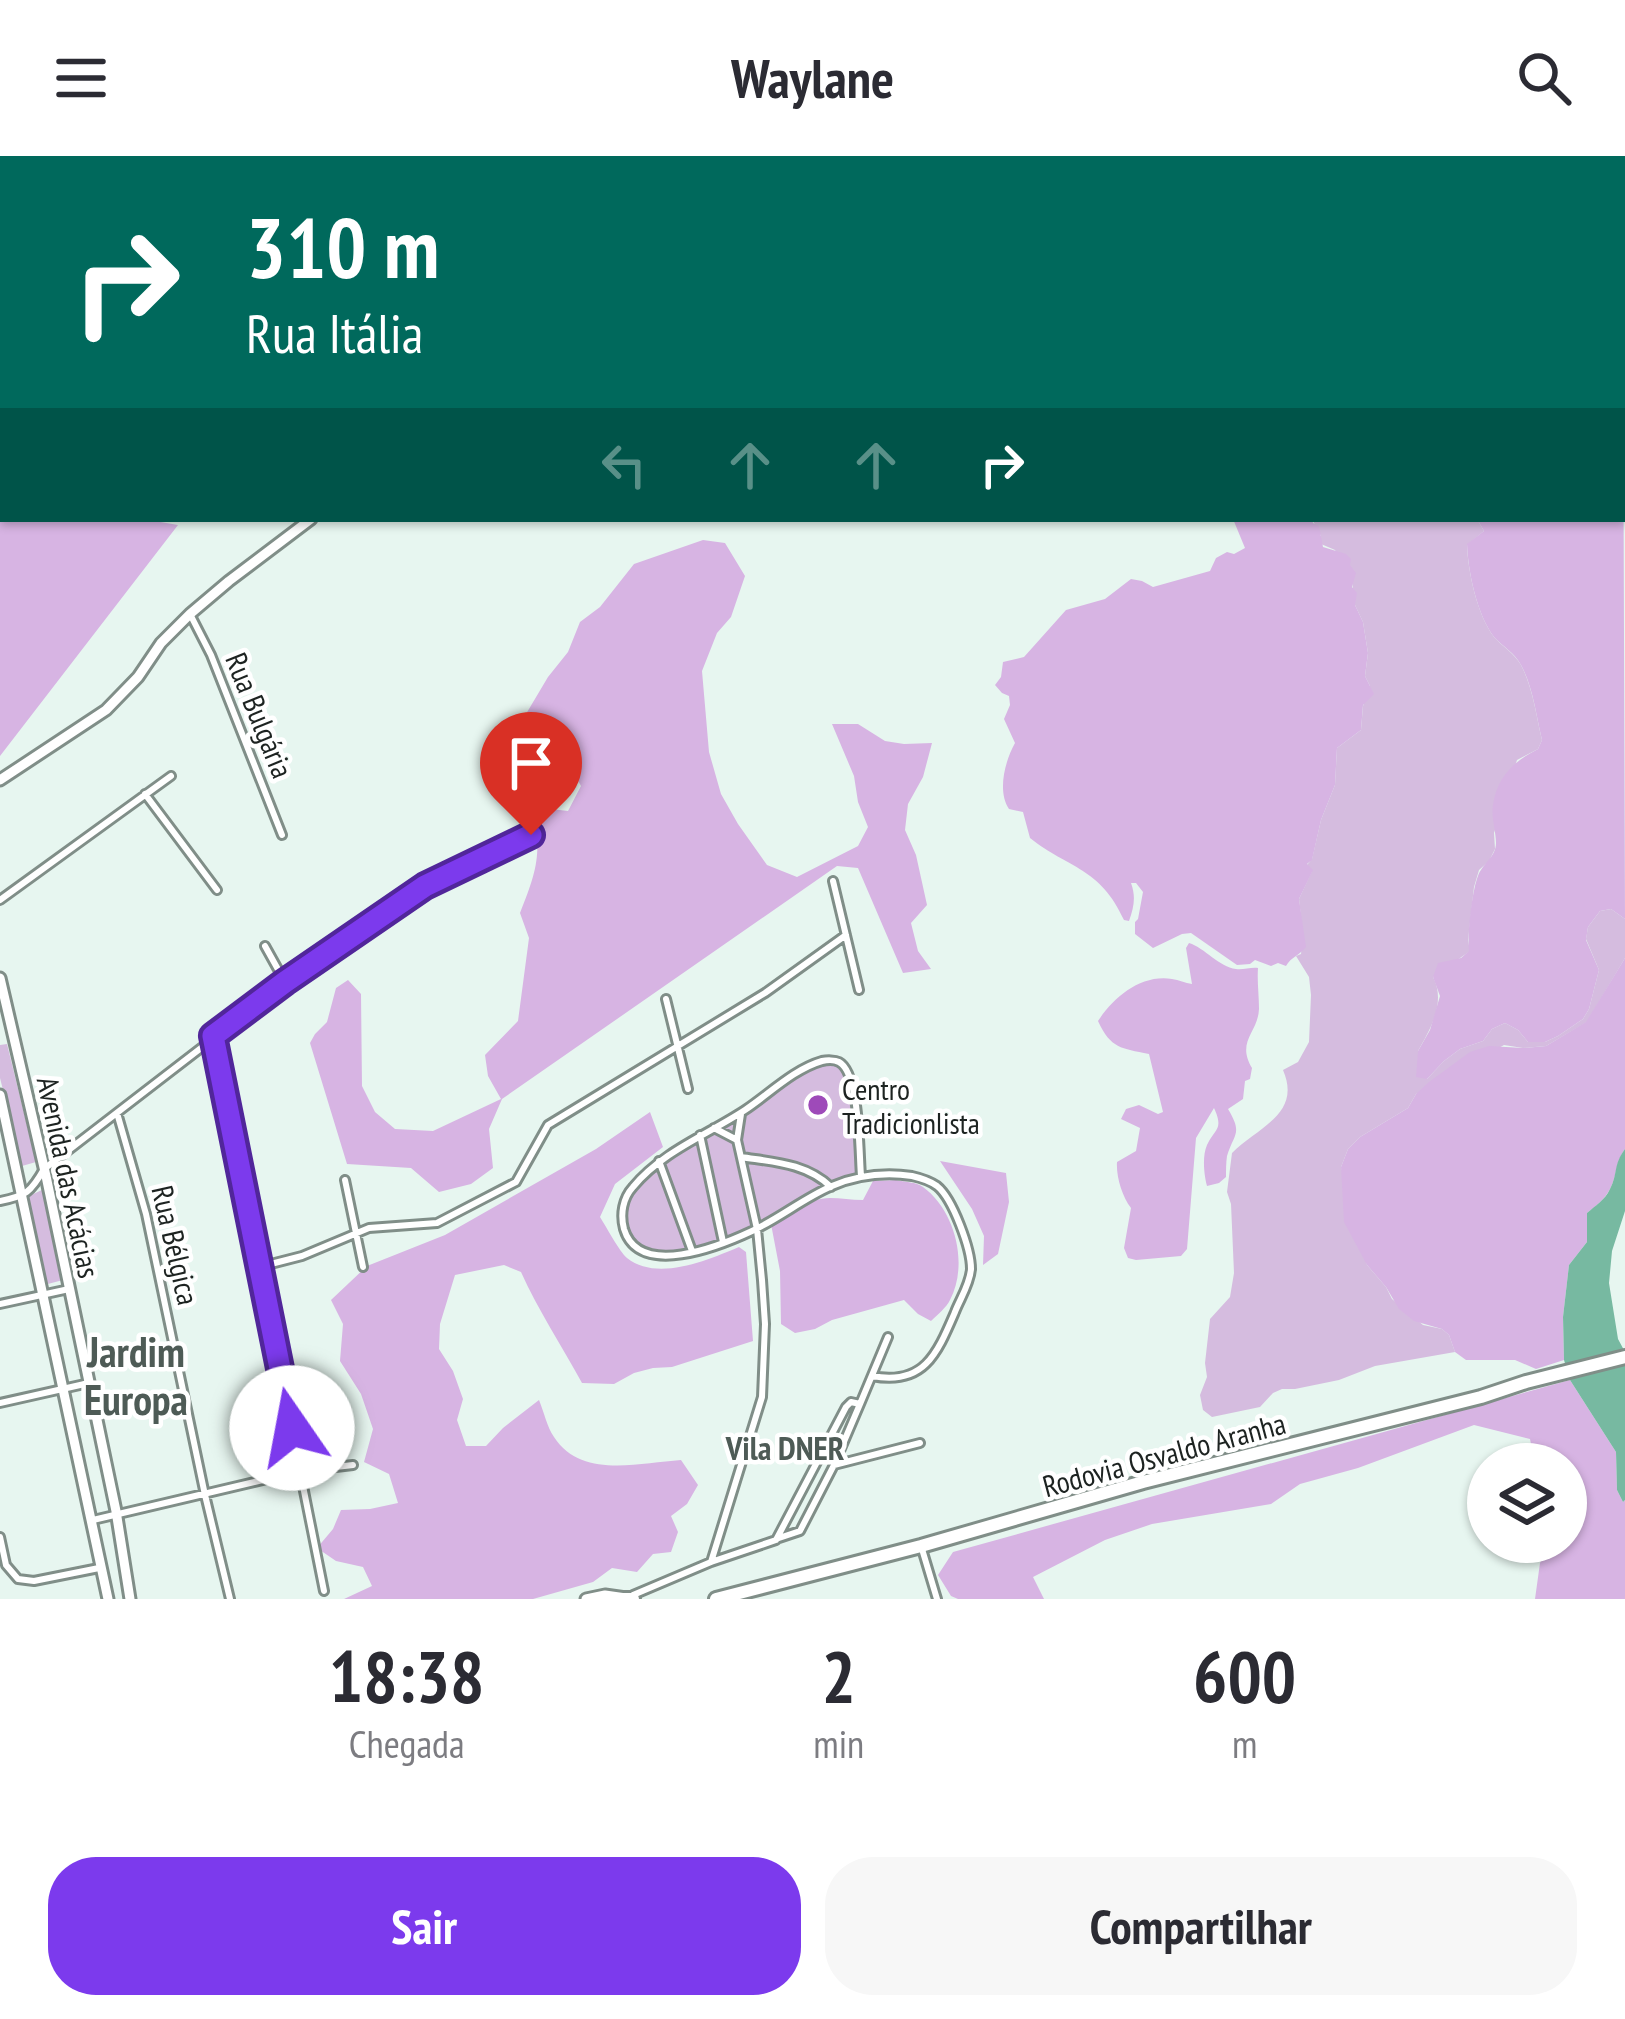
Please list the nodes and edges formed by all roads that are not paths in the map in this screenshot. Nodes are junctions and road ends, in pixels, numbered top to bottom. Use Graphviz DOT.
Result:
graph roads {
  1 [pos="305,522"];
  2 [pos="190,614"];
  3 [pos="171,776"];
  4 [pos="0,780"];
  5 [pos="145,794"];
  6 [pos="282,835"];
  7 [pos="531,835"];
  8 [pos="833,880"];
  9 [pos="217,890"];
  10 [pos="0,901"];
  11 [pos="846,935"];
  12 [pos="265,946"];
  13 [pos="0,978"];
  14 [pos="285,982"];
  15 [pos="859,990"];
  16 [pos="666,999"];
  17 [pos="3,1008"];
  18 [pos="12,1029"];
  19 [pos="0,1032"];
  20 [pos="213,1036"];
  21 [pos="679,1044"];
  22 [pos="688,1089"];
  23 [pos="0,1095"];
  24 [pos="2,1109"];
  25 [pos="741,1112"];
  26 [pos="117,1113"];
  27 [pos="714,1128"];
  28 [pos="700,1136"];
  29 [pos="737,1140"];
  30 [pos="741,1157"];
  31 [pos="659,1161"];
  32 [pos="44,1168"];
  33 [pos="861,1176"];
  34 [pos="345,1180"];
  35 [pos="831,1186"];
  36 [pos="22,1197"];
  37 [pos="0,1201"];
  38 [pos="757,1229"];
  39 [pos="356,1233"];
  40 [pos="723,1242"];
  41 [pos="692,1251"];
  42 [pos="260,1267"];
  43 [pos="363,1267"];
  44 [pos="69,1289"];
  45 [pos="41,1295"];
  46 [pos="0,1304"];
  47 [pos="888,1336"];
  48 [pos="1625,1357"];
  49 [pos="872,1376"];
  50 [pos="89,1383"];
  51 [pos="62,1390"];
  52 [pos="0,1403"];
  53 [pos="860,1404"];
  54 [pos="920,1443"];
  55 [pos="353,1465"];
  56 [pos="834,1465"];
  57 [pos="302,1471"];
  58 [pos="205,1496"];
  59 [pos="116,1514"];
  60 [pos="89,1521"];
  61 [pos="0,1537"];
  62 [pos="776,1540"];
  63 [pos="921,1546"];
  64 [pos="711,1562"];
  65 [pos="99,1568"];
  66 [pos="324,1592"];
  67 [pos="108,1599"];
  68 [pos="130,1599"];
  69 [pos="230,1599"];
  70 [pos="586,1599"];
  71 [pos="628,1599"];
  72 [pos="716,1599"];
  73 [pos="937,1599"];
  1 -- 2 [label="street"];
  2 -- 4 [label="street"];
  2 -- 6 [label="street, Rua Bulgária"];
  3 -- 5 [label="street"];
  5 -- 9 [label="street"];
  5 -- 10 [label="street"];
  7 -- 14 [label="street"];
  8 -- 11 [label="street"];
  11 -- 15 [label="street"];
  11 -- 21 [label="street"];
  12 -- 14 [label="street"];
  13 -- 17 [label="street, Avenida das Acácias"];
  14 -- 20 [label="street"];
  16 -- 21 [label="street"];
  17 -- 18 [label="street, Avenida das Acácias"];
  18 -- 19 [label="street"];
  18 -- 32 [label="street, Avenida das Acácias"];
  20 -- 26 [label="street"];
  20 -- 42 [label="street"];
  21 -- 22 [label="street"];
  21 -- 39 [label="street"];
  23 -- 24 [label="street, Avenida das Acácias"];
  24 -- 36 [label="street, Avenida das Acácias"];
  25 -- 27 [label="street"];
  25 -- 29 [label="street"];
  25 -- 33 [label="street"];
  26 -- 32 [label="street"];
  26 -- 58 [label="street, Rua Bélgica"];
  27 -- 28 [label="street"];
  27 -- 29 [label="street"];
  28 -- 31 [label="street"];
  28 -- 40 [label="street"];
  29 -- 30 [label="street"];
  30 -- 35 [label="street"];
  30 -- 38 [label="street"];
  31 -- 41 [label="street"];
  31 -- 41 [label="street"];
  32 -- 36 [label="street"];
  32 -- 44 [label="street, Avenida das Acácias"];
  33 -- 35 [label="street"];
  33 -- 49 [label="street"];
  34 -- 39 [label="street"];
  35 -- 38 [label="street"];
  36 -- 37 [label="street"];
  36 -- 45 [label="street, Avenida das Acácias"];
  38 -- 40 [label="street"];
  38 -- 64 [label="street"];
  39 -- 42 [label="street"];
  39 -- 43 [label="street"];
  40 -- 41 [label="street"];
  42 -- 57 [label="street"];
  44 -- 45 [label="street"];
  44 -- 50 [label="street, Avenida das Acácias"];
  45 -- 46 [label="street"];
  45 -- 51 [label="street, Avenida das Acácias"];
  47 -- 49 [label="street"];
  48 -- 63 [label="highway, Rodovia Osvaldo Aranha"];
  49 -- 53 [label="street"];
  50 -- 51 [label="street"];
  50 -- 59 [label="street, Avenida das Acácias"];
  51 -- 52 [label="street"];
  51 -- 60 [label="street, Avenida das Acácias"];
  53 -- 56 [label="street"];
  53 -- 62 [label="street"];
  54 -- 56 [label="street"];
  55 -- 57 [label="street"];
  56 -- 62 [label="street"];
  57 -- 58 [label="street"];
  57 -- 66 [label="street"];
  58 -- 59 [label="street"];
  58 -- 69 [label="street, Rua Bélgica"];
  59 -- 60 [label="street"];
  59 -- 68 [label="street, Avenida das Acácias"];
  60 -- 65 [label="street, Avenida das Acácias"];
  61 -- 65 [label="street"];
  62 -- 64 [label="street"];
  63 -- 72 [label="highway, Rodovia Osvaldo Aranha"];
  63 -- 73 [label="street"];
  64 -- 71 [label="street"];
  65 -- 67 [label="street, Avenida das Acácias"];
  70 -- 71 [label="street"];
}
